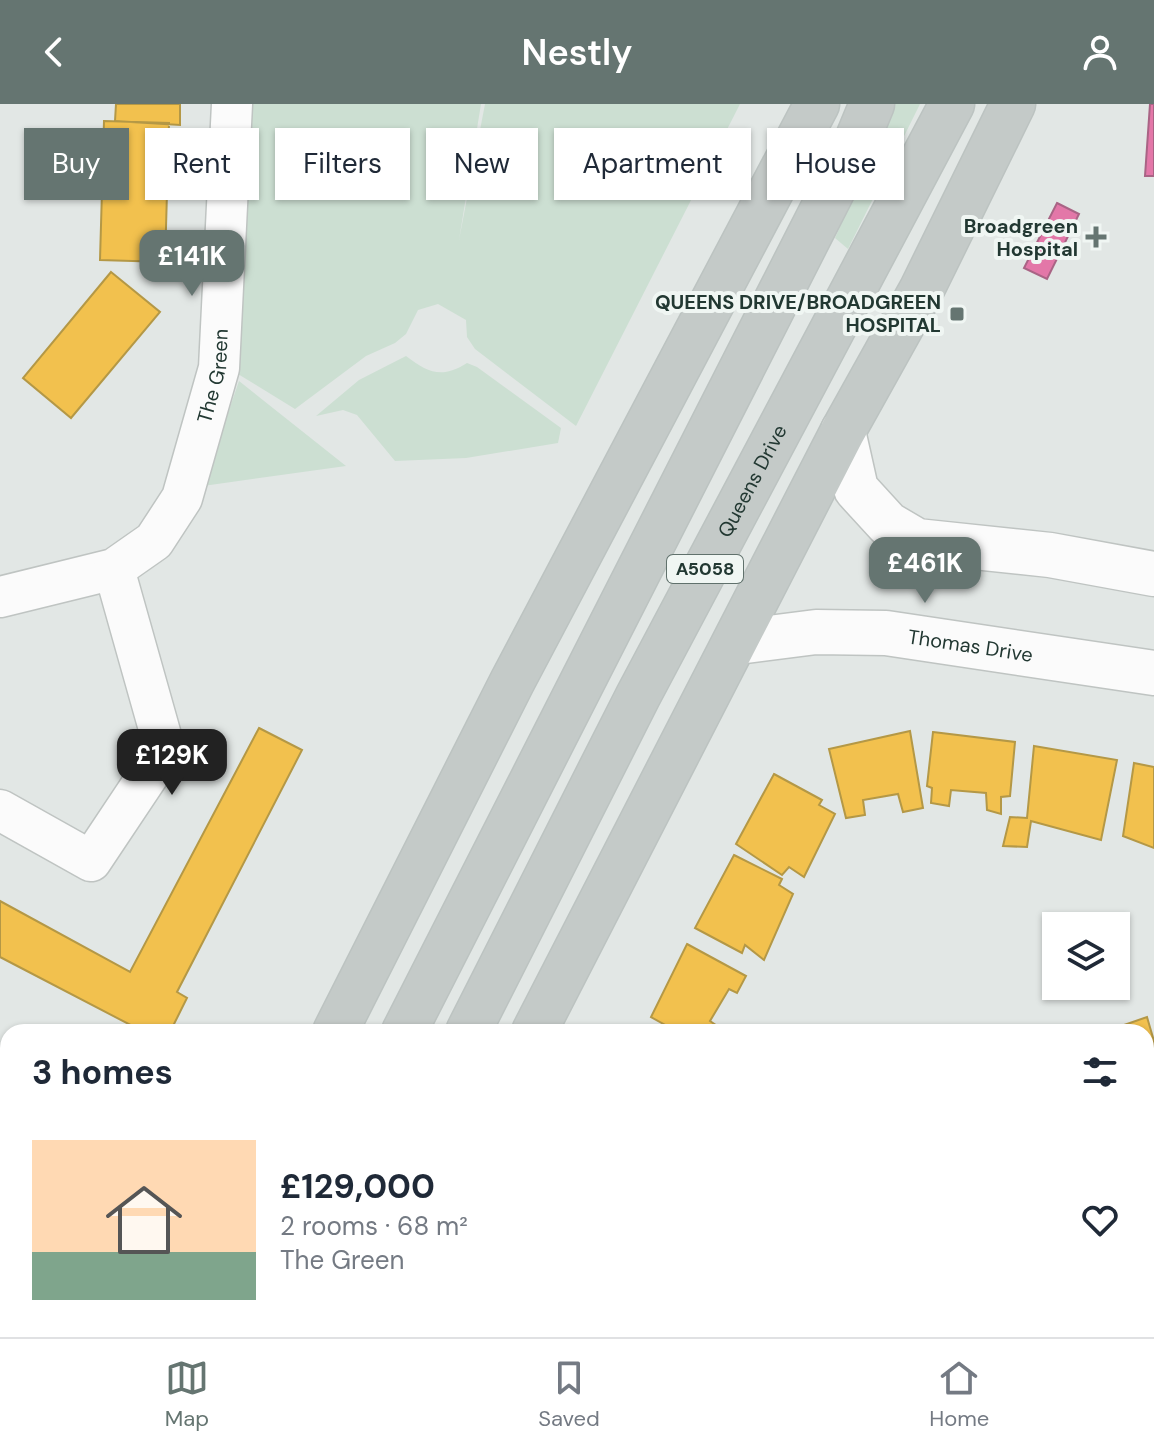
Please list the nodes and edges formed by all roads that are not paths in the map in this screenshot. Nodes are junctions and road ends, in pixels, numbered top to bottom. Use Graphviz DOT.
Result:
graph roads {
  1 [pos="232,104"];
  2 [pos="817,104"];
  3 [pos="872,104"];
  4 [pos="952,104"];
  5 [pos="1013,104"];
  6 [pos="843,431"];
  7 [pos="114,569"];
  8 [pos="1154,574"];
  9 [pos="0,597"];
  10 [pos="738,642"];
  11 [pos="1154,673"];
  12 [pos="0,810"];
  13 [pos="413,1014"];
  14 [pos="339,1024"];
  15 [pos="472,1024"];
  16 [pos="538,1024"];
  1 -- 7 [label="street, The Green"];
  2 -- 14 [label="highway"];
  3 -- 13 [label="highway, A5058"];
  4 -- 15 [label="highway, Queens Drive / A5058"];
  5 -- 6 [label="highway"];
  6 -- 8 [label="street"];
  6 -- 10 [label="highway"];
  7 -- 9 [label="street, The Green"];
  7 -- 12 [label="street"];
  10 -- 11 [label="street, Thomas Drive"];
  10 -- 16 [label="highway"];
}
